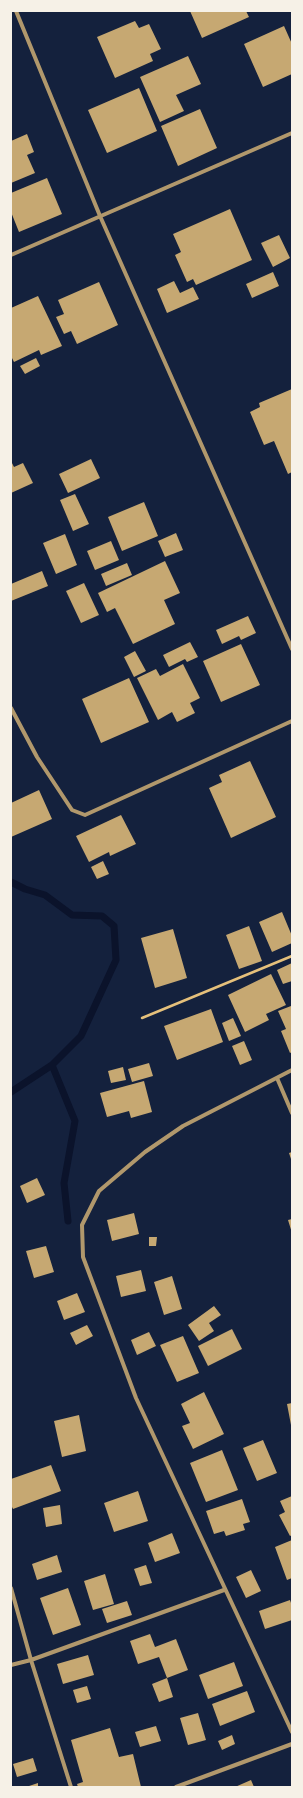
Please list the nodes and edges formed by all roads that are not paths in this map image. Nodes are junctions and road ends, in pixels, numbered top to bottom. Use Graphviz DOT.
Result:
graph roads {
  1 [pos="16,11"];
  2 [pos="292,133"];
  3 [pos="100,216"];
  4 [pos="11,255"];
  5 [pos="292,649"];
  6 [pos="11,708"];
  7 [pos="292,721"];
  8 [pos="292,1070"];
  9 [pos="277,1078"];
  10 [pos="292,1113"];
  11 [pos="11,1588"];
  12 [pos="224,1590"];
  13 [pos="31,1660"];
  14 [pos="11,1665"];
  15 [pos="292,1732"];
  16 [pos="292,1744"];
  17 [pos="71,1787"];
  18 [pos="176,1787"];
  1 -- 3 [label="street"];
  2 -- 3 [label="street"];
  3 -- 4 [label="street"];
  3 -- 5 [label="street"];
  6 -- 7 [label="street"];
  8 -- 9 [label="street"];
  9 -- 10 [label="street"];
  9 -- 12 [label="street"];
  11 -- 13 [label="street"];
  12 -- 13 [label="street"];
  12 -- 15 [label="street"];
  13 -- 14 [label="street"];
  13 -- 17 [label="street"];
  16 -- 18 [label="street"];
}
